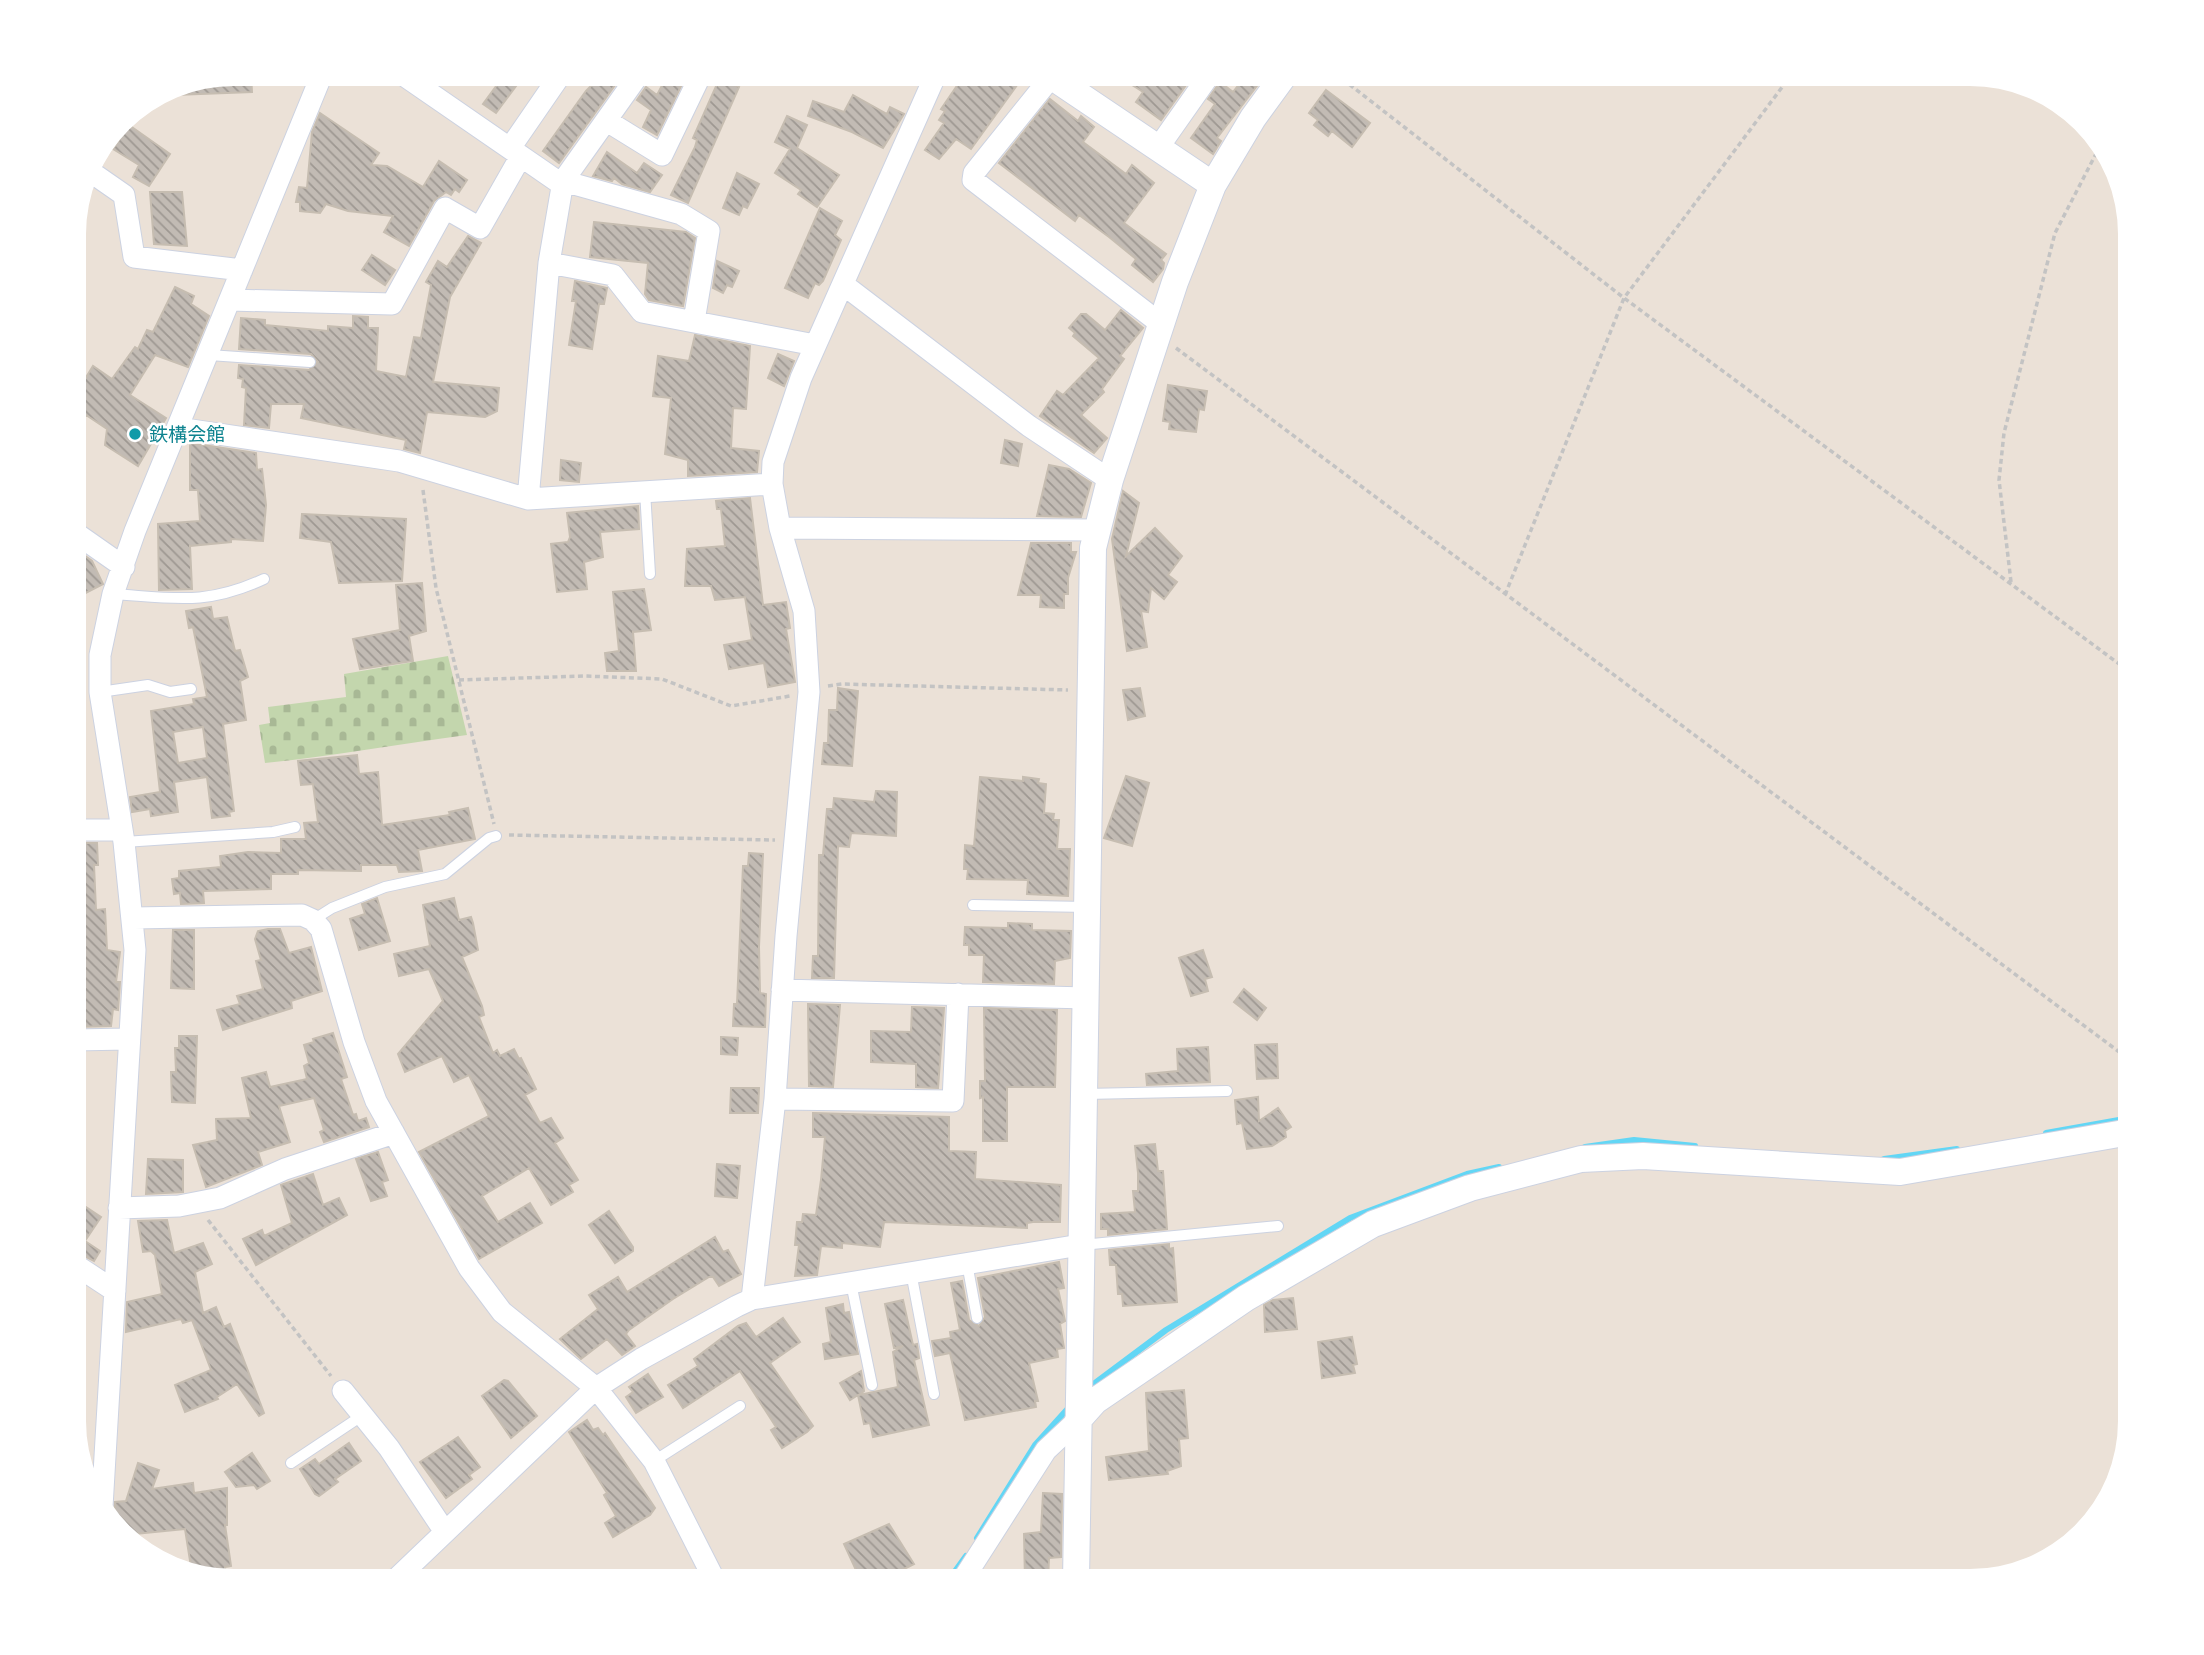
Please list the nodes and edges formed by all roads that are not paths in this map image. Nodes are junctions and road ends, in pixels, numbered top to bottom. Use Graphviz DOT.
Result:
graph roads {
  1 [pos="317,86"];
  2 [pos="420,86"];
  3 [pos="554,86"];
  4 [pos="631,86"];
  5 [pos="695,86"];
  6 [pos="930,86"];
  7 [pos="1042,86"];
  8 [pos="1068,86"];
  9 [pos="1202,86"];
  10 [pos="1276,86"];
  11 [pos="607,121"];
  12 [pos="1158,148"];
  13 [pos="516,152"];
  14 [pos="97,176"];
  15 [pos="563,181"];
  16 [pos="1213,185"];
  17 [pos="548,263"];
  18 [pos="242,270"];
  19 [pos="844,285"];
  20 [pos="230,300"];
  21 [pos="694,321"];
  22 [pos="1160,329"];
  23 [pos="816,345"];
  24 [pos="209,355"];
  25 [pos="310,362"];
  26 [pos="178,428"];
  27 [pos="1110,480"];
  28 [pos="772,484"];
  29 [pos="645,491"];
  30 [pos="528,499"];
  31 [pos="780,528"];
  32 [pos="1096,530"];
  33 [pos="86,540"];
  34 [pos="124,567"];
  35 [pos="650,574"];
  36 [pos="264,579"];
  37 [pos="113,594"];
  38 [pos="191,689"];
  39 [pos="100,692"];
  40 [pos="295,827"];
  41 [pos="86,831"];
  42 [pos="123,836"];
  43 [pos="496,836"];
  44 [pos="973,905"];
  45 [pos="1088,907"];
  46 [pos="134,918"];
  47 [pos="313,920"];
  48 [pos="782,990"];
  49 [pos="958,994"];
  50 [pos="1087,998"];
  51 [pos="128,1039"];
  52 [pos="86,1040"];
  53 [pos="1227,1091"];
  54 [pos="1085,1094"];
  55 [pos="775,1099"];
  56 [pos="394,1133"];
  57 [pos="2118,1134"];
  58 [pos="119,1208"];
  59 [pos="1278,1226"];
  60 [pos="1080,1245"];
  61 [pos="967,1263"];
  62 [pos="86,1272"];
  63 [pos="911,1272"];
  64 [pos="851,1283"];
  65 [pos="115,1291"];
  66 [pos="752,1299"];
  67 [pos="977,1318"];
  68 [pos="872,1385"];
  69 [pos="596,1388"];
  70 [pos="343,1391"];
  71 [pos="934,1394"];
  72 [pos="1078,1404"];
  73 [pos="740,1406"];
  74 [pos="363,1415"];
  75 [pos="654,1461"];
  76 [pos="291,1464"];
  77 [pos="103,1489"];
  78 [pos="445,1532"];
  79 [pos="406,1569"];
  80 [pos="709,1569"];
  81 [pos="970,1569"];
  82 [pos="1076,1569"];
  1 -- 18 [label="street"];
  2 -- 13 [label="street"];
  3 -- 13 [label="street"];
  4 -- 11 [label="street"];
  5 -- 11 [label="street"];
  6 -- 19 [label="street"];
  7 -- 22 [label="street"];
  8 -- 12 [label="street"];
  9 -- 12 [label="street"];
  10 -- 16 [label="street"];
  11 -- 15 [label="street"];
  12 -- 16 [label="street"];
  13 -- 15 [label="street"];
  13 -- 20 [label="street"];
  14 -- 18 [label="street"];
  15 -- 17 [label="street"];
  15 -- 21 [label="street"];
  16 -- 22 [label="street"];
  17 -- 21 [label="street"];
  17 -- 30 [label="street"];
  18 -- 20 [label="street"];
  19 -- 23 [label="street"];
  19 -- 27 [label="street"];
  20 -- 24 [label="street"];
  21 -- 23 [label="street"];
  22 -- 27 [label="street"];
  23 -- 28 [label="street"];
  24 -- 25 [label="lane"];
  24 -- 26 [label="street"];
  26 -- 30 [label="street"];
  26 -- 34 [label="street"];
  27 -- 32 [label="street"];
  28 -- 29 [label="street"];
  28 -- 31 [label="street"];
  29 -- 30 [label="street"];
  29 -- 35 [label="lane"];
  31 -- 32 [label="street"];
  31 -- 48 [label="street"];
  32 -- 45 [label="street"];
  33 -- 34 [label="street"];
  34 -- 37 [label="street"];
  36 -- 37 [label="lane"];
  37 -- 39 [label="street"];
  38 -- 39 [label="lane"];
  39 -- 42 [label="street"];
  40 -- 42 [label="lane"];
  41 -- 42 [label="street"];
  42 -- 46 [label="street"];
  43 -- 47 [label="lane"];
  44 -- 45 [label="lane"];
  45 -- 50 [label="street"];
  46 -- 47 [label="street"];
  46 -- 51 [label="street"];
  47 -- 56 [label="street"];
  48 -- 49 [label="street"];
  48 -- 55 [label="street"];
  49 -- 50 [label="street"];
  49 -- 55 [label="street"];
  50 -- 54 [label="street"];
  51 -- 52 [label="street"];
  51 -- 58 [label="street"];
  53 -- 54 [label="lane"];
  54 -- 60 [label="street"];
  55 -- 66 [label="street"];
  56 -- 58 [label="street"];
  56 -- 69 [label="street"];
  57 -- 72 [label="street"];
  58 -- 65 [label="street"];
  59 -- 60 [label="lane"];
  60 -- 61 [label="street"];
  60 -- 72 [label="street"];
  61 -- 63 [label="street"];
  61 -- 67 [label="lane"];
  62 -- 65 [label="street"];
  63 -- 64 [label="street"];
  63 -- 71 [label="lane"];
  64 -- 66 [label="street"];
  64 -- 68 [label="lane"];
  65 -- 77 [label="street"];
  66 -- 69 [label="street"];
  69 -- 75 [label="street"];
  69 -- 78 [label="street"];
  70 -- 74 [label="street"];
  72 -- 81 [label="street"];
  72 -- 82 [label="street"];
  73 -- 75 [label="lane"];
  74 -- 76 [label="lane"];
  74 -- 78 [label="street"];
  75 -- 80 [label="street"];
  78 -- 79 [label="street"];
}
